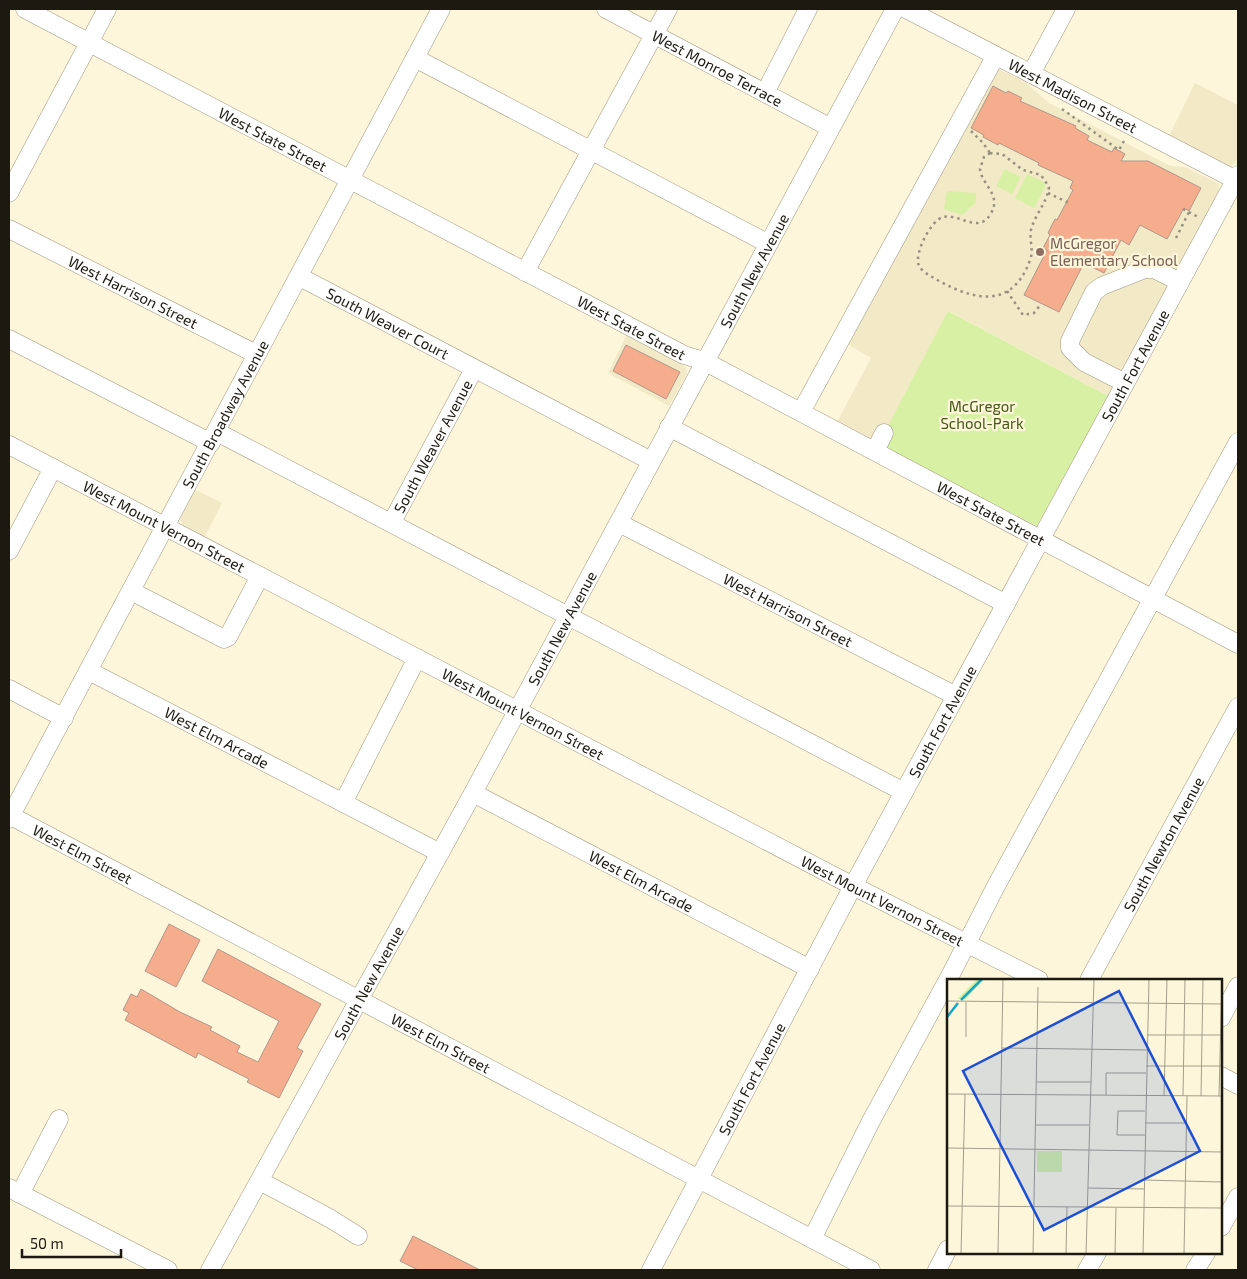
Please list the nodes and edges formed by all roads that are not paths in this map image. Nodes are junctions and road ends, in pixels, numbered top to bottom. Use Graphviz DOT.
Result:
graph roads {
  1 [pos="25,9"];
  2 [pos="107,9"];
  3 [pos="441,9"];
  4 [pos="606,9"];
  5 [pos="668,9"];
  6 [pos="808,9"];
  7 [pos="894,9"];
  8 [pos="906,9"];
  9 [pos="1066,9"];
  10 [pos="654,34"];
  11 [pos="89,42"];
  12 [pos="995,57"];
  13 [pos="415,58"];
  14 [pos="1031,74"];
  15 [pos="765,93"];
  16 [pos="829,127"];
  17 [pos="592,150"];
  18 [pos="1237,179"];
  19 [pos="350,180"];
  20 [pos="9,193"];
  21 [pos="9,229"];
  22 [pos="767,243"];
  23 [pos="525,272"];
  24 [pos="300,277"];
  25 [pos="1180,282"];
  26 [pos="9,339"];
  27 [pos="256,354"];
  28 [pos="704,361"];
  29 [pos="474,369"];
  30 [pos="1126,383"];
  31 [pos="801,412"];
  32 [pos="669,427"];
  33 [pos="884,433"];
  34 [pos="214,437"];
  35 [pos="1238,442"];
  36 [pos="9,445"];
  37 [pos="875,451"];
  38 [pos="651,461"];
  39 [pos="53,468"];
  40 [pos="392,522"];
  41 [pos="619,523"];
  42 [pos="165,526"];
  43 [pos="1041,540"];
  44 [pos="9,551"];
  45 [pos="260,576"];
  46 [pos="131,591"];
  47 [pos="1152,599"];
  48 [pos="1006,604"];
  49 [pos="567,617"];
  50 [pos="1238,644"];
  51 [pos="418,658"];
  52 [pos="89,671"];
  53 [pos="9,689"];
  54 [pos="956,696"];
  55 [pos="1238,707"];
  56 [pos="516,710"];
  57 [pos="64,718"];
  58 [pos="904,792"];
  59 [pos="473,793"];
  60 [pos="343,803"];
  61 [pos="10,818"];
  62 [pos="440,853"];
  63 [pos="853,886"];
  64 [pos="967,944"];
  65 [pos="810,969"];
  66 [pos="948,979"];
  67 [pos="1037,979"];
  68 [pos="1090,979"];
  69 [pos="947,981"];
  70 [pos="1238,986"];
  71 [pos="359,1000"];
  72 [pos="1222,1016"];
  73 [pos="1222,1077"];
  74 [pos="1238,1085"];
  75 [pos="59,1119"];
  76 [pos="698,1180"];
  77 [pos="260,1181"];
  78 [pos="14,1191"];
  79 [pos="1238,1197"];
  80 [pos="1222,1225"];
  81 [pos="358,1236"];
  82 [pos="812,1239"];
  83 [pos="947,1251"];
  84 [pos="1095,1254"];
  85 [pos="1205,1254"];
  86 [pos="168,1270"];
  87 [pos="210,1270"];
  88 [pos="651,1270"];
  89 [pos="872,1270"];
  90 [pos="937,1270"];
  91 [pos="1087,1270"];
  92 [pos="1195,1270"];
  1 -- 11 [label="street, West State Street"];
  2 -- 11 [label="street"];
  3 -- 13 [label="street, South Broadway Avenue"];
  4 -- 10 [label="street, West Monroe Terrace"];
  5 -- 10 [label="street"];
  6 -- 15 [label="street"];
  7 -- 16 [label="street, South New Avenue"];
  8 -- 12 [label="street, West Madison Street"];
  9 -- 14 [label="street"];
  10 -- 15 [label="street, West Monroe Terrace"];
  10 -- 17 [label="street"];
  11 -- 19 [label="street, West State Street"];
  11 -- 20 [label="street"];
  12 -- 14 [label="street, West Madison Street"];
  12 -- 31 [label="street"];
  13 -- 17 [label="street"];
  13 -- 19 [label="street, South Broadway Avenue"];
  14 -- 18 [label="street, West Madison Street"];
  15 -- 16 [label="street, West Monroe Terrace"];
  16 -- 22 [label="street, South New Avenue"];
  17 -- 22 [label="street"];
  17 -- 23 [label="street"];
  18 -- 25 [label="street, South Fort Avenue"];
  19 -- 23 [label="street, West State Street"];
  19 -- 24 [label="street, South Broadway Avenue"];
  21 -- 27 [label="street, West Harrison Street"];
  22 -- 28 [label="street, South New Avenue"];
  23 -- 28 [label="street, West State Street"];
  24 -- 27 [label="street, South Broadway Avenue"];
  24 -- 29 [label="street, South Weaver Court"];
  25 -- 30 [label="street, South Fort Avenue"];
  25 -- 30 [label="street"];
  26 -- 34 [label="street"];
  27 -- 34 [label="street, South Broadway Avenue"];
  28 -- 31 [label="street, West State Street"];
  28 -- 32 [label="street, South New Avenue"];
  29 -- 38 [label="street, South Weaver Court"];
  29 -- 40 [label="street, South Weaver Avenue"];
  30 -- 43 [label="street, South Fort Avenue"];
  31 -- 37 [label="street, West State Street"];
  32 -- 38 [label="street, South New Avenue"];
  32 -- 48 [label="street"];
  33 -- 37 [label="street"];
  34 -- 40 [label="street"];
  34 -- 42 [label="street, South Broadway Avenue"];
  35 -- 47 [label="street"];
  36 -- 39 [label="street, West Mount Vernon Street"];
  37 -- 43 [label="street, West State Street"];
  38 -- 41 [label="street, South New Avenue"];
  39 -- 42 [label="street, West Mount Vernon Street"];
  39 -- 44 [label="street"];
  40 -- 49 [label="street"];
  41 -- 49 [label="street, South New Avenue"];
  41 -- 54 [label="street, West Harrison Street"];
  42 -- 45 [label="street, West Mount Vernon Street"];
  42 -- 46 [label="street, South Broadway Avenue"];
  43 -- 47 [label="street, West State Street"];
  43 -- 48 [label="street, South Fort Avenue"];
  45 -- 46 [label="street"];
  45 -- 51 [label="street, West Mount Vernon Street"];
  46 -- 52 [label="street, South Broadway Avenue"];
  47 -- 50 [label="street, West State Street"];
  47 -- 64 [label="street"];
  48 -- 54 [label="street, South Fort Avenue"];
  49 -- 56 [label="street, South New Avenue"];
  49 -- 58 [label="street"];
  51 -- 56 [label="street, West Mount Vernon Street"];
  51 -- 60 [label="street"];
  52 -- 57 [label="street, South Broadway Avenue"];
  52 -- 60 [label="street, West Elm Arcade"];
  53 -- 57 [label="street"];
  54 -- 58 [label="street, South Fort Avenue"];
  55 -- 68 [label="street, South Newton Avenue"];
  56 -- 59 [label="street, South New Avenue"];
  56 -- 63 [label="street, West Mount Vernon Street"];
  57 -- 61 [label="street, South Broadway Avenue"];
  58 -- 63 [label="street, South Fort Avenue"];
  59 -- 62 [label="street, South New Avenue"];
  59 -- 65 [label="street, West Elm Arcade"];
  60 -- 62 [label="street, West Elm Arcade"];
  61 -- 71 [label="street, West Elm Street"];
  62 -- 71 [label="street, South New Avenue"];
  63 -- 64 [label="street, West Mount Vernon Street"];
  63 -- 65 [label="street, South Fort Avenue"];
  64 -- 66 [label="street"];
  64 -- 67 [label="street, West Mount Vernon Street"];
  65 -- 76 [label="street, South Fort Avenue"];
  69 -- 82 [label="street"];
  70 -- 72 [label="street"];
  71 -- 76 [label="street, West Elm Street"];
  71 -- 77 [label="street, South New Avenue"];
  73 -- 74 [label="street"];
  75 -- 78 [label="street"];
  76 -- 82 [label="street, West Elm Street"];
  76 -- 88 [label="street, South Fort Avenue"];
  77 -- 81 [label="street"];
  77 -- 87 [label="street, South New Avenue"];
  78 -- 86 [label="street"];
  79 -- 80 [label="street"];
  82 -- 89 [label="street, West Elm Street"];
  83 -- 90 [label="street"];
  84 -- 91 [label="street"];
  85 -- 92 [label="street"];
}
